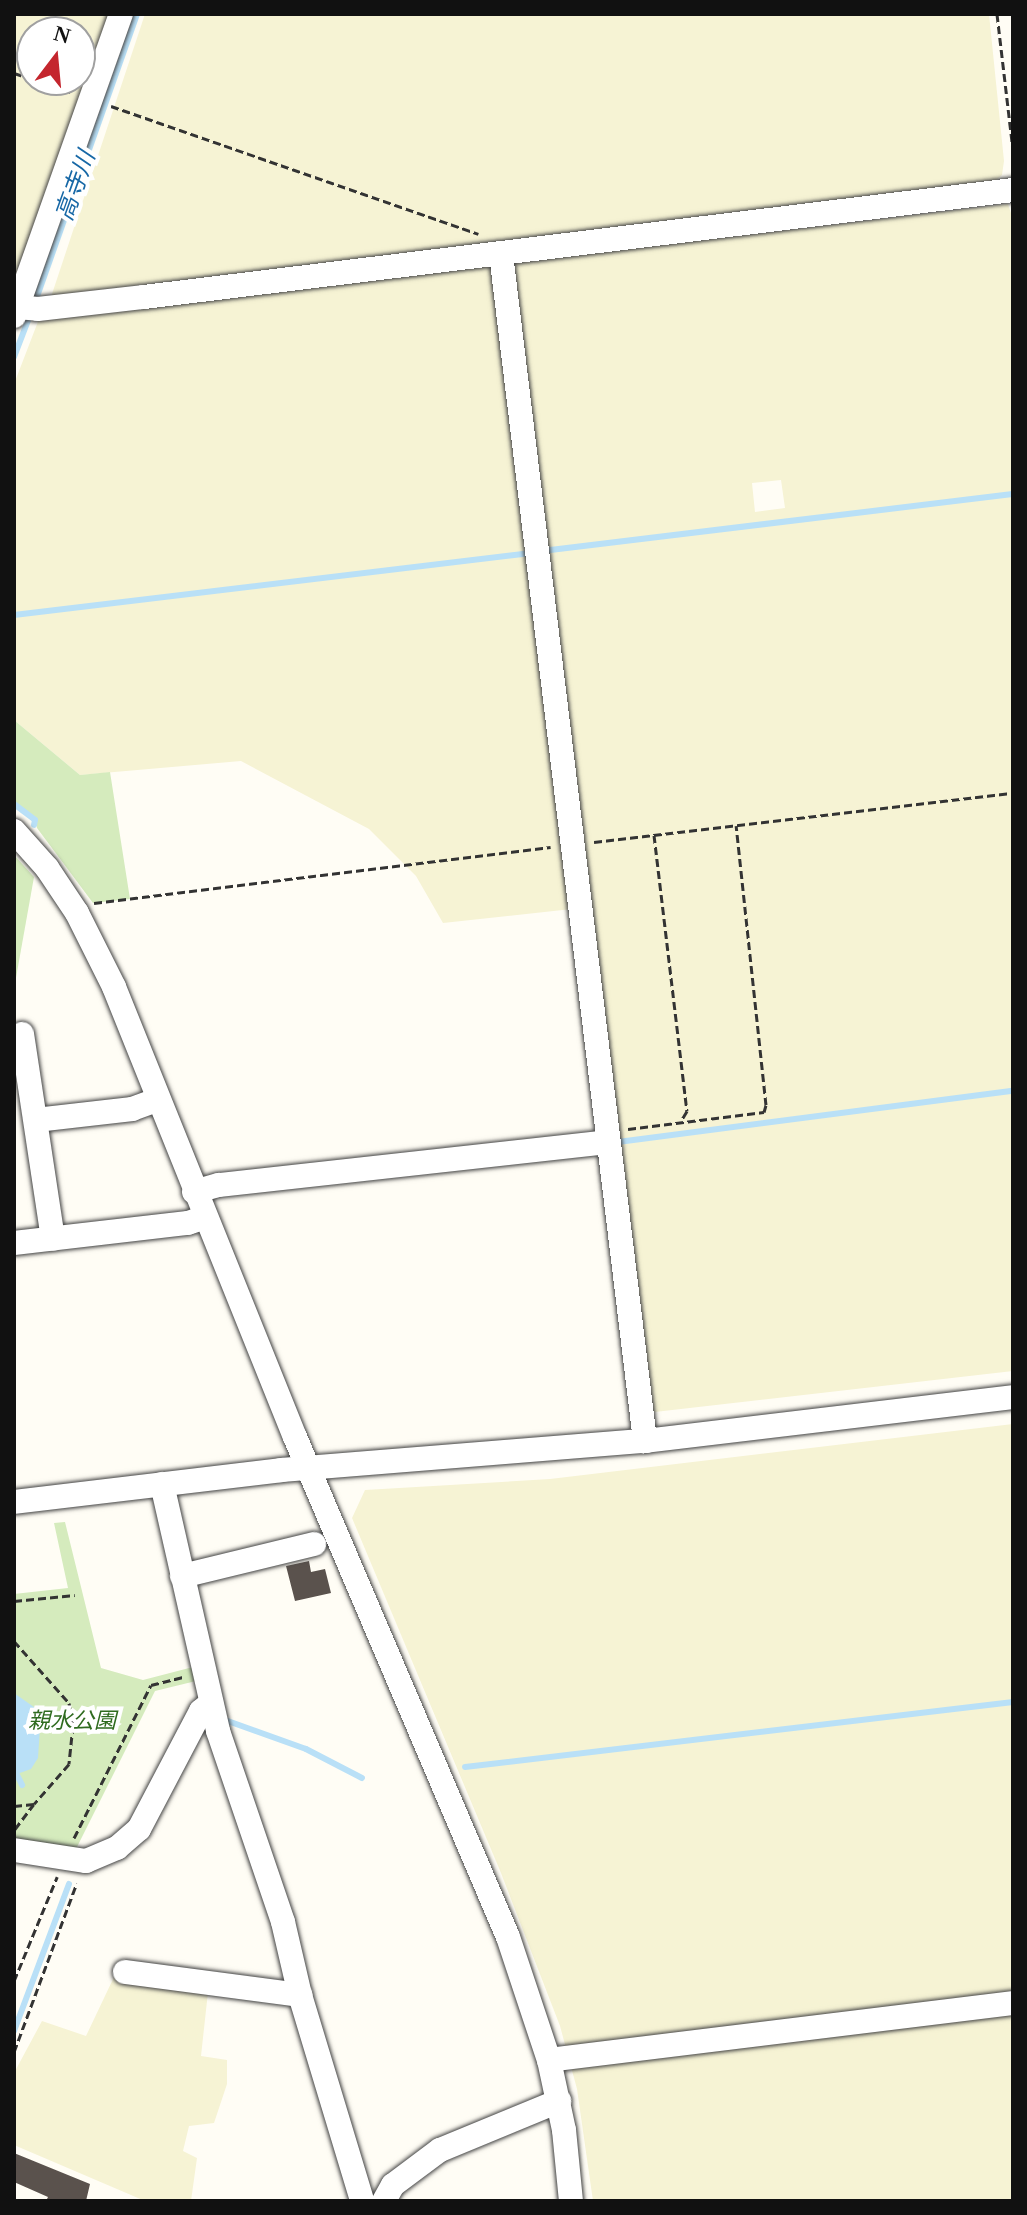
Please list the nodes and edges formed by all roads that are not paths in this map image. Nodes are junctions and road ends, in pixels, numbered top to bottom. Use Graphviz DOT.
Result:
graph roads {
  1 [pos="121,14"];
  2 [pos="1013,190"];
  3 [pos="501,254"];
  4 [pos="16,311"];
  5 [pos="14,831"];
  6 [pos="22,1034"];
  7 [pos="157,1100"];
  8 [pos="36,1120"];
  9 [pos="608,1137"];
  10 [pos="194,1192"];
  11 [pos="205,1217"];
  12 [pos="53,1239"];
  13 [pos="14,1243"];
  14 [pos="1013,1397"];
  15 [pos="645,1441"];
  16 [pos="310,1468"];
  17 [pos="162,1484"];
  18 [pos="14,1502"];
  19 [pos="314,1544"];
  20 [pos="182,1576"];
  21 [pos="211,1703"];
  22 [pos="14,1850"];
  23 [pos="125,1972"];
  24 [pos="300,1995"];
  25 [pos="1013,2003"];
  26 [pos="549,2060"];
  27 [pos="559,2101"];
  28 [pos="362,2201"];
  29 [pos="384,2201"];
  30 [pos="571,2201"];
  1 -- 4 [label="street"];
  2 -- 3 [label="street"];
  3 -- 4 [label="street"];
  3 -- 9 [label="street"];
  5 -- 7 [label="street"];
  6 -- 8 [label="street"];
  7 -- 8 [label="street"];
  7 -- 10 [label="street"];
  8 -- 12 [label="street"];
  9 -- 10 [label="street"];
  9 -- 15 [label="street"];
  10 -- 11 [label="street"];
  11 -- 12 [label="street"];
  11 -- 16 [label="street"];
  12 -- 13 [label="street"];
  14 -- 15 [label="street"];
  15 -- 16 [label="street"];
  16 -- 17 [label="street"];
  16 -- 26 [label="street"];
  17 -- 18 [label="street"];
  17 -- 20 [label="street"];
  19 -- 20 [label="street"];
  20 -- 21 [label="street"];
  21 -- 22 [label="street"];
  21 -- 24 [label="street"];
  23 -- 24 [label="street"];
  24 -- 28 [label="street"];
  25 -- 26 [label="street"];
  26 -- 27 [label="street"];
  27 -- 29 [label="street"];
  27 -- 30 [label="street"];
}
